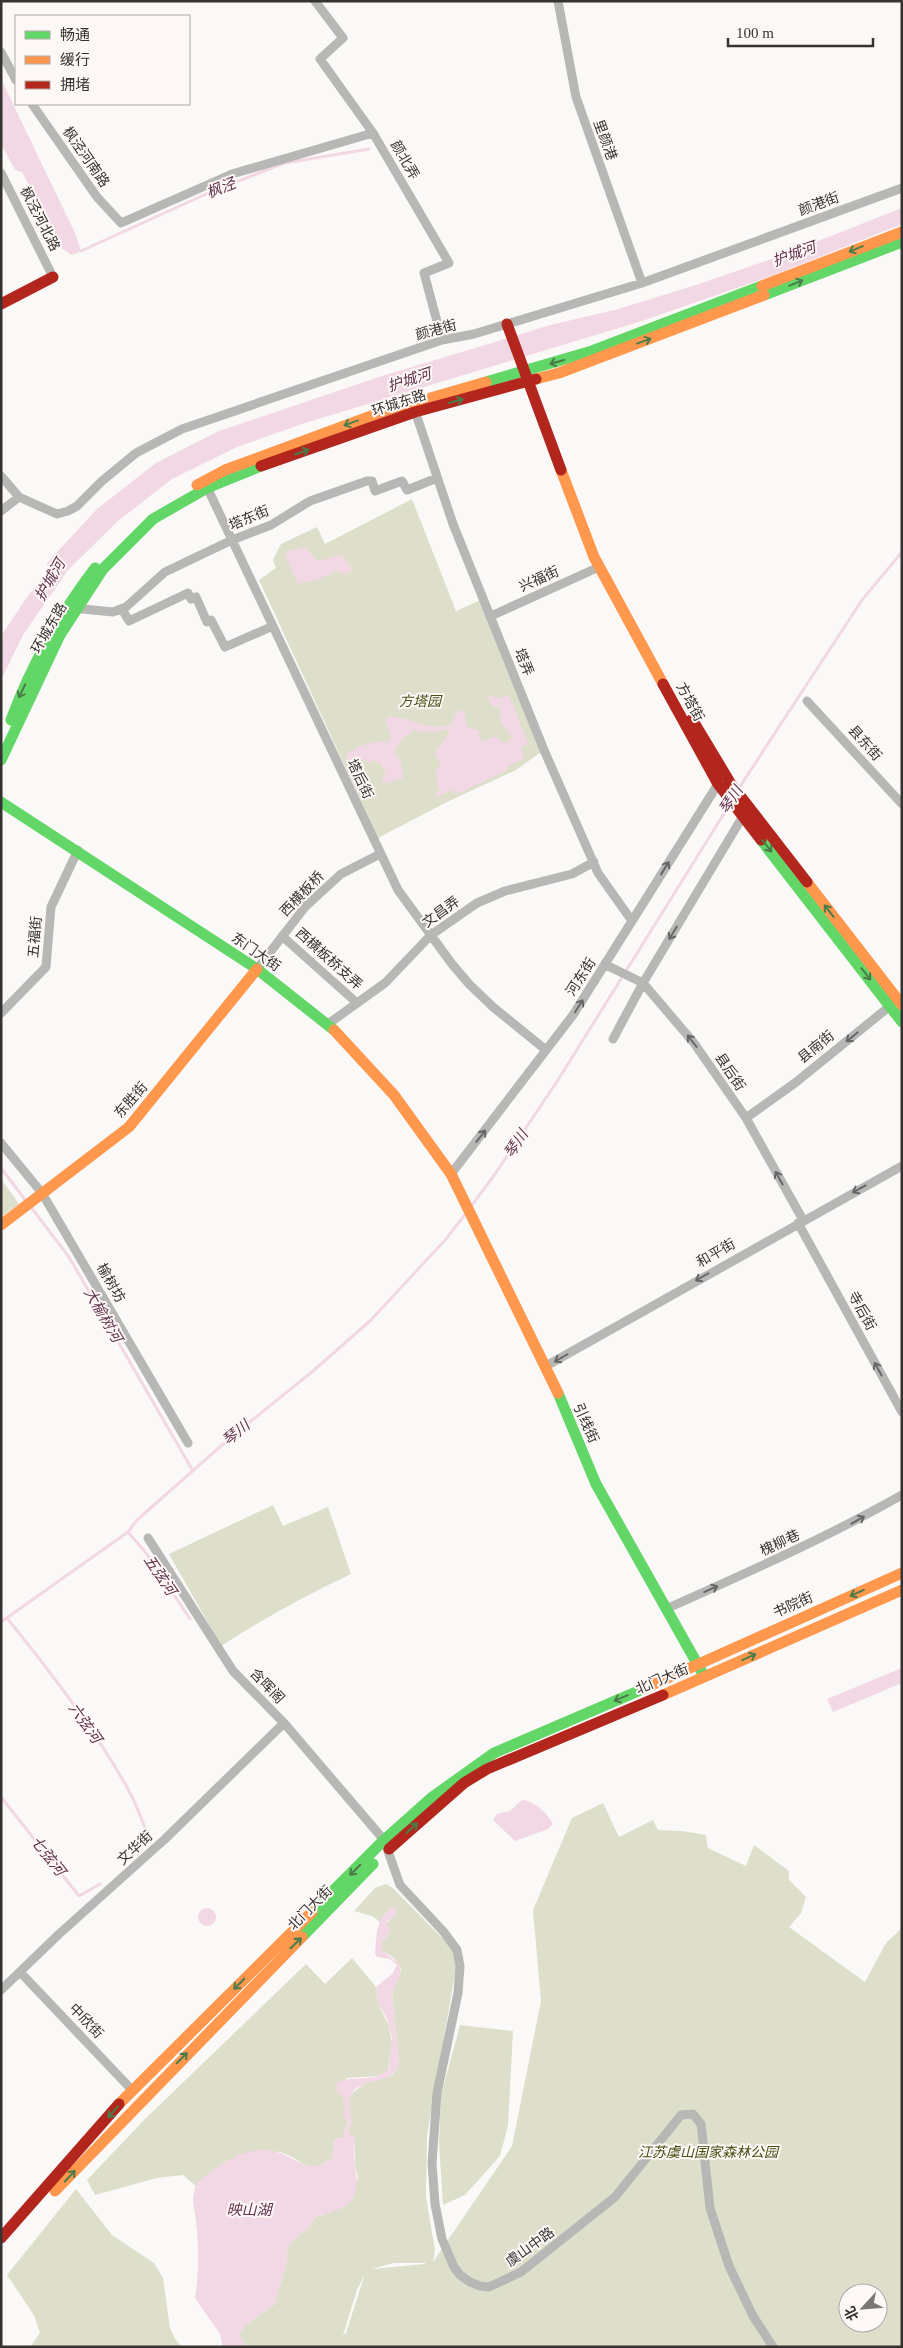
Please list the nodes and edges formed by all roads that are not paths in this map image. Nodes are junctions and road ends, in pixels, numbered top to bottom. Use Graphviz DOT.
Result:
graph roads {
  1 [pos="315,1"];
  2 [pos="558,1"];
  3 [pos="1,52"];
  4 [pos="15,78"];
  5 [pos="33,105"];
  6 [pos="373,133"];
  7 [pos="1,173"];
  8 [pos="902,188"];
  9 [pos="902,232"];
  10 [pos="902,242"];
  11 [pos="53,277"];
  12 [pos="642,283"];
  13 [pos="1,304"];
  14 [pos="507,324"];
  15 [pos="442,340"];
  16 [pos="531,375"];
  17 [pos="414,408"];
  18 [pos="1,476"];
  19 [pos="437,478"];
  20 [pos="206,484"];
  21 [pos="19,497"];
  22 [pos="1,511"];
  23 [pos="232,540"];
  24 [pos="599,568"];
  25 [pos="72,607"];
  26 [pos="122,609"];
  27 [pos="491,616"];
  28 [pos="273,626"];
  29 [pos="807,701"];
  30 [pos="1,740"];
  31 [pos="1,760"];
  32 [pos="725,787"];
  33 [pos="1,802"];
  34 [pos="902,804"];
  35 [pos="741,808"];
  36 [pos="78,850"];
  37 [pos="380,854"];
  38 [pos="594,862"];
  39 [pos="632,921"];
  40 [pos="430,935"];
  41 [pos="282,936"];
  42 [pos="606,965"];
  43 [pos="257,969"];
  44 [pos="644,983"];
  45 [pos="898,1001"];
  46 [pos="357,1003"];
  47 [pos="1,1013"];
  48 [pos="902,1022"];
  49 [pos="328,1024"];
  50 [pos="613,1039"];
  51 [pos="546,1050"];
  52 [pos="746,1118"];
  53 [pos="1,1144"];
  54 [pos="902,1166"];
  55 [pos="451,1174"];
  56 [pos="39,1196"];
  57 [pos="800,1222"];
  58 [pos="1,1225"];
  59 [pos="546,1366"];
  60 [pos="902,1412"];
  61 [pos="188,1443"];
  62 [pos="902,1495"];
  63 [pos="148,1538"];
  64 [pos="902,1573"];
  65 [pos="902,1590"];
  66 [pos="666,1609"];
  67 [pos="698,1665"];
  68 [pos="705,1677"];
  69 [pos="284,1723"];
  70 [pos="386,1845"];
  71 [pos="20,1972"];
  72 [pos="1,1990"];
  73 [pos="132,2090"];
  74 [pos="1,2238"];
  75 [pos="1,2250"];
  76 [pos="773,2347"];
  1 -- 6 [label="street, 颜北弄"];
  2 -- 12 [label="street, 里颜港"];
  3 -- 4 [label="street"];
  5 -- 6 [label="street, 枫泾河南路"];
  6 -- 15 [label="street, 颜北弄"];
  7 -- 11 [label="street, 枫泾河北路"];
  8 -- 12 [label="street, 颜港街"];
  9 -- 16 [label="main road, 环城东路, one-way"];
  16 -- 10 [label="main road, 环城东路, one-way"];
  11 -- 13 [label="main road"];
  12 -- 14 [label="street, 颜港街"];
  14 -- 15 [label="street, 颜港街"];
  14 -- 16 [label="main road, 方塔街"];
  15 -- 21 [label="street, 颜港街"];
  16 -- 17 [label="main road, 环城东路"];
  16 -- 24 [label="main road, 方塔街"];
  16 -- 32 [label="main road, 方塔街"];
  17 -- 19 [label="street, 塔弄"];
  17 -- 20 [label="main road, 环城东路"];
  18 -- 21 [label="street"];
  19 -- 23 [label="street, 塔东街"];
  19 -- 27 [label="street, 塔弄"];
  20 -- 23 [label="street, 塔后街"];
  20 -- 25 [label="main road, 环城东路"];
  21 -- 22 [label="street"];
  23 -- 26 [label="street, 塔东街"];
  23 -- 28 [label="street, 塔后街"];
  24 -- 27 [label="street, 兴福街"];
  24 -- 32 [label="main road, 方塔街"];
  25 -- 26 [label="street"];
  25 -- 30 [label="main road, 环城东路, one-way"];
  25 -- 31 [label="main road, 环城东路"];
  26 -- 28 [label="street"];
  27 -- 38 [label="street, 塔弄"];
  28 -- 37 [label="street, 塔后街"];
  29 -- 34 [label="street, 县东街"];
  32 -- 35 [label="main road, 方塔街"];
  39 -- 32 [label="street, 河东街, one-way"];
  33 -- 36 [label="main road, 东门大街"];
  35 -- 44 [label="street, one-way"];
  45 -- 35 [label="main road, 方塔街, one-way"];
  35 -- 45 [label="main road, 方塔街, one-way"];
  36 -- 43 [label="main road, 东门大街"];
  36 -- 47 [label="street, 五福街"];
  37 -- 40 [label="street, 塔后街"];
  37 -- 41 [label="street, 西横板桥"];
  38 -- 39 [label="street, 塔弄"];
  38 -- 40 [label="street, 文昌弄"];
  39 -- 42 [label="street, 河东街"];
  40 -- 46 [label="street, 文昌弄"];
  40 -- 51 [label="street, 塔后街"];
  41 -- 43 [label="street, 西横板桥"];
  41 -- 46 [label="street, 西横板桥支弄"];
  42 -- 44 [label="street, 县后街"];
  51 -- 42 [label="street, 河东街, one-way"];
  43 -- 49 [label="main road, 东门大街"];
  43 -- 56 [label="main road, 东胜街"];
  44 -- 50 [label="street"];
  52 -- 44 [label="street, 县后街, one-way"];
  45 -- 48 [label="main road, 方塔街"];
  45 -- 52 [label="street, 县南街, one-way"];
  46 -- 49 [label="street, 文昌弄"];
  49 -- 55 [label="main road, 东门大街"];
  55 -- 51 [label="street, 河东街, one-way"];
  57 -- 52 [label="street, 县后街, one-way"];
  53 -- 56 [label="street, 榆树坊"];
  54 -- 57 [label="street, 和平街, one-way"];
  55 -- 59 [label="main road, 引线街"];
  56 -- 58 [label="main road, 东胜街"];
  56 -- 61 [label="street, 榆树坊"];
  57 -- 59 [label="street, 和平街, one-way"];
  60 -- 57 [label="street, 寺后街, one-way"];
  59 -- 66 [label="main road, 引线街"];
  66 -- 62 [label="street, 槐柳巷, one-way"];
  63 -- 69 [label="street, 含晖阁"];
  64 -- 67 [label="main road, 书院街, one-way"];
  68 -- 65 [label="main road, one-way"];
  66 -- 67 [label="main road, 引线街"];
  67 -- 68 [label="main road, 引线街"];
  67 -- 70 [label="main road, 北门大街, one-way"];
  70 -- 68 [label="main road, 北门大街, one-way"];
  69 -- 70 [label="street, 含晖阁"];
  69 -- 71 [label="street, 文华街"];
  70 -- 73 [label="main road, 北门大街, one-way"];
  75 -- 70 [label="main road, 北门大街, one-way"];
  70 -- 76 [label="street, 虞山中路"];
  71 -- 72 [label="street, 文华街"];
  71 -- 73 [label="street, 中欣街"];
  73 -- 74 [label="main road, 北门大街, one-way"];
}
